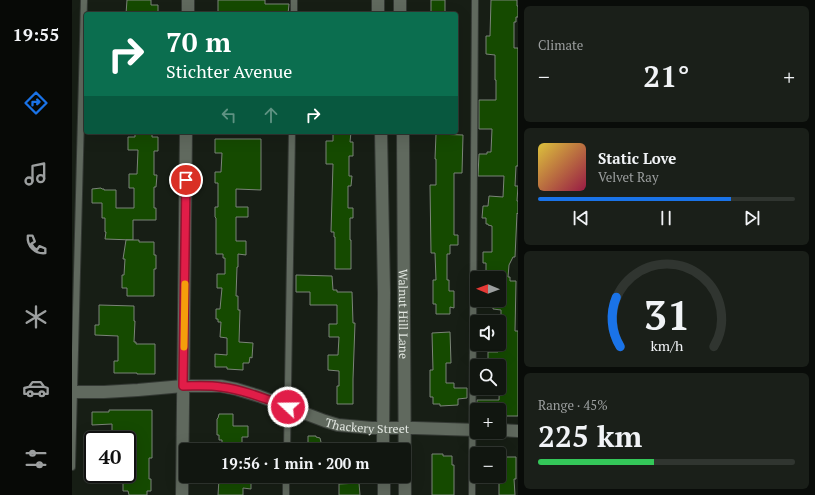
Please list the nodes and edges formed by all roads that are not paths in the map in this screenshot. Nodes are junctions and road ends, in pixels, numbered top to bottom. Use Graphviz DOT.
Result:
graph roads {
  1 [pos="84,0"];
  2 [pos="188,0"];
  3 [pos="294,0"];
  4 [pos="378,0"];
  5 [pos="400,0"];
  6 [pos="476,0"];
  7 [pos="188,12"];
  8 [pos="294,12"];
  9 [pos="378,12"];
  10 [pos="400,12"];
  11 [pos="186,134"];
  12 [pos="292,134"];
  13 [pos="381,134"];
  14 [pos="403,134"];
  15 [pos="183,386"];
  16 [pos="73,392"];
  17 [pos="475,403"];
  18 [pos="288,407"];
  19 [pos="383,428"];
  20 [pos="404,428"];
  21 [pos="470,430"];
  22 [pos="506,430"];
  23 [pos="518,431"];
  24 [pos="475,439"];
  25 [pos="287,443"];
  26 [pos="383,443"];
  27 [pos="72,467"];
  28 [pos="286,483"];
  29 [pos="384,483"];
  30 [pos="182,495"];
  31 [pos="286,495"];
  32 [pos="384,495"];
  33 [pos="405,495"];
  34 [pos="472,495"];
  1 -- 16 [label="lane"];
  2 -- 7 [label="street"];
  3 -- 8 [label="lane"];
  4 -- 9 [label="street"];
  5 -- 10 [label="street"];
  6 -- 17 [label="lane"];
  11 -- 15 [label="street"];
  12 -- 18 [label="lane"];
  13 -- 19 [label="street, Walnut Hill Lane"];
  14 -- 20 [label="street, Walnut Hill Lane"];
  15 -- 16 [label="street, Thackery Street"];
  15 -- 18 [label="street, Thackery Street"];
  15 -- 30 [label="street"];
  16 -- 27 [label="lane"];
  18 -- 19 [label="street, Thackery Street"];
  18 -- 25 [label="lane"];
  19 -- 20 [label="street, Thackery Street"];
  19 -- 26 [label="street, Walnut Hill Lane"];
  20 -- 21 [label="street, Thackery Street"];
  20 -- 33 [label="street, Walnut Hill Lane"];
  22 -- 23 [label="street"];
  24 -- 34 [label="lane"];
  28 -- 31 [label="lane"];
  29 -- 32 [label="street"];
}
